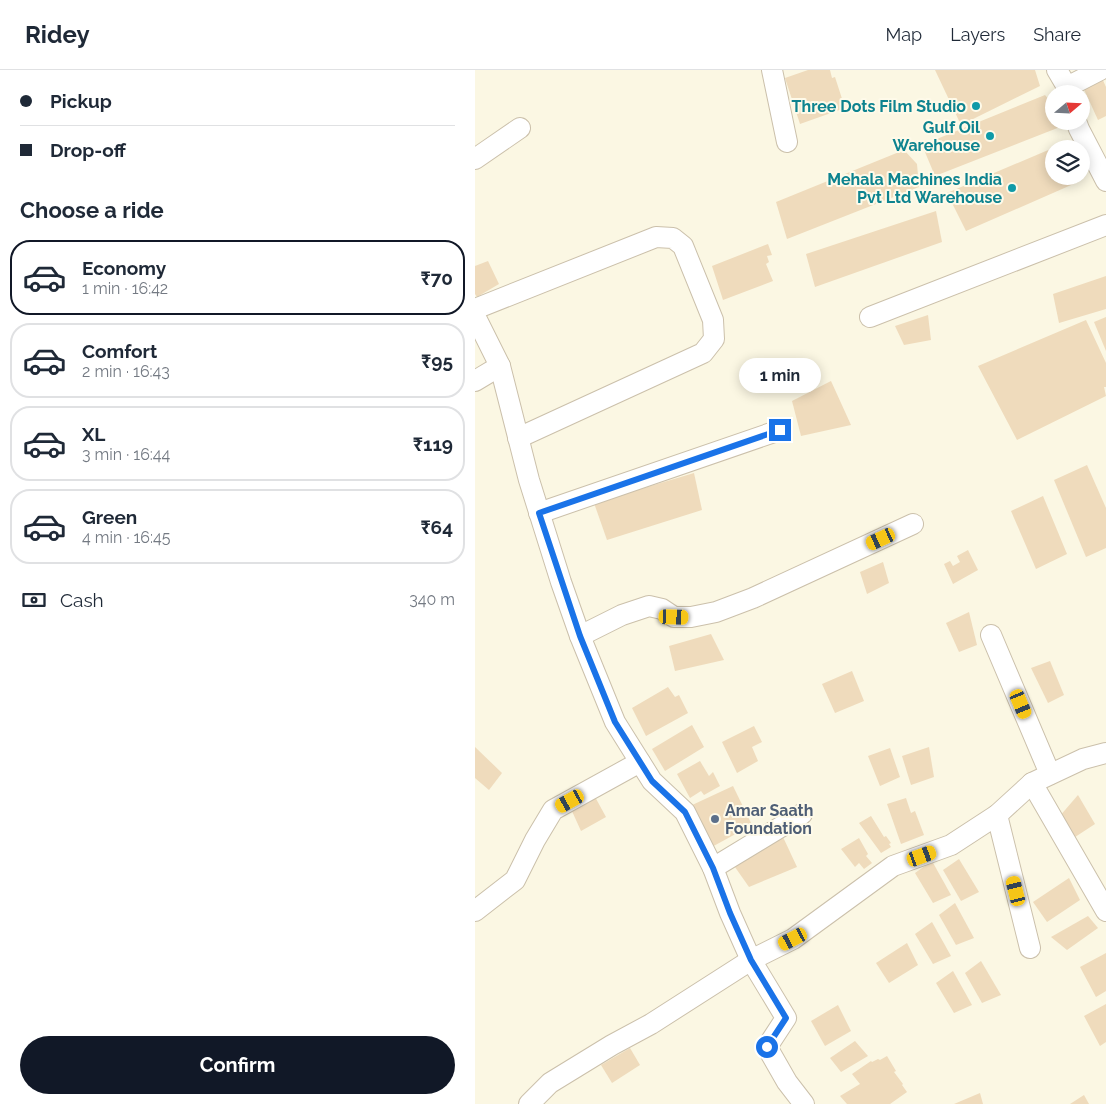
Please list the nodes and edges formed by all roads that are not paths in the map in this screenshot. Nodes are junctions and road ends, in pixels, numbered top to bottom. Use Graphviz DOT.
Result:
graph roads {
  1 [pos="772,70"];
  2 [pos="1057,70"];
  3 [pos="1100,70"];
  4 [pos="1065,85"];
  5 [pos="1076,85"];
  6 [pos="520,128"];
  7 [pos="1079,130"];
  8 [pos="787,142"];
  9 [pos="475,159"];
  10 [pos="1106,181"];
  11 [pos="1106,225"];
  12 [pos="475,309"];
  13 [pos="475,316"];
  14 [pos="870,317"];
  15 [pos="500,366"];
  16 [pos="475,381"];
  17 [pos="780,430"];
  18 [pos="518,438"];
  19 [pos="539,513"];
  20 [pos="913,524"];
  21 [pos="991,635"];
  22 [pos="580,636"];
  23 [pos="1106,753"];
  24 [pos="640,762"];
  25 [pos="1050,774"];
  26 [pos="1032,783"];
  27 [pos="802,814"];
  28 [pos="997,814"];
  29 [pos="713,868"];
  30 [pos="1106,911"];
  31 [pos="475,912"];
  32 [pos="1030,948"];
  33 [pos="751,960"];
  34 [pos="529,1104"];
  35 [pos="804,1104"];
  1 -- 8 [label="street"];
  2 -- 4 [label="street"];
  3 -- 5 [label="street"];
  6 -- 9 [label="street"];
  7 -- 10 [label="street"];
  11 -- 14 [label="street"];
  12 -- 18 [label="street"];
  13 -- 15 [label="street"];
  15 -- 16 [label="street"];
  15 -- 18 [label="street"];
  17 -- 19 [label="street"];
  18 -- 19 [label="street"];
  19 -- 22 [label="street"];
  20 -- 22 [label="street"];
  21 -- 25 [label="street"];
  22 -- 24 [label="street"];
  23 -- 25 [label="street"];
  24 -- 29 [label="street"];
  24 -- 31 [label="street"];
  25 -- 26 [label="street"];
  26 -- 28 [label="street"];
  26 -- 30 [label="street"];
  27 -- 29 [label="street"];
  28 -- 32 [label="street"];
  28 -- 33 [label="street"];
  29 -- 33 [label="street"];
  33 -- 34 [label="street"];
  33 -- 35 [label="street"];
}
